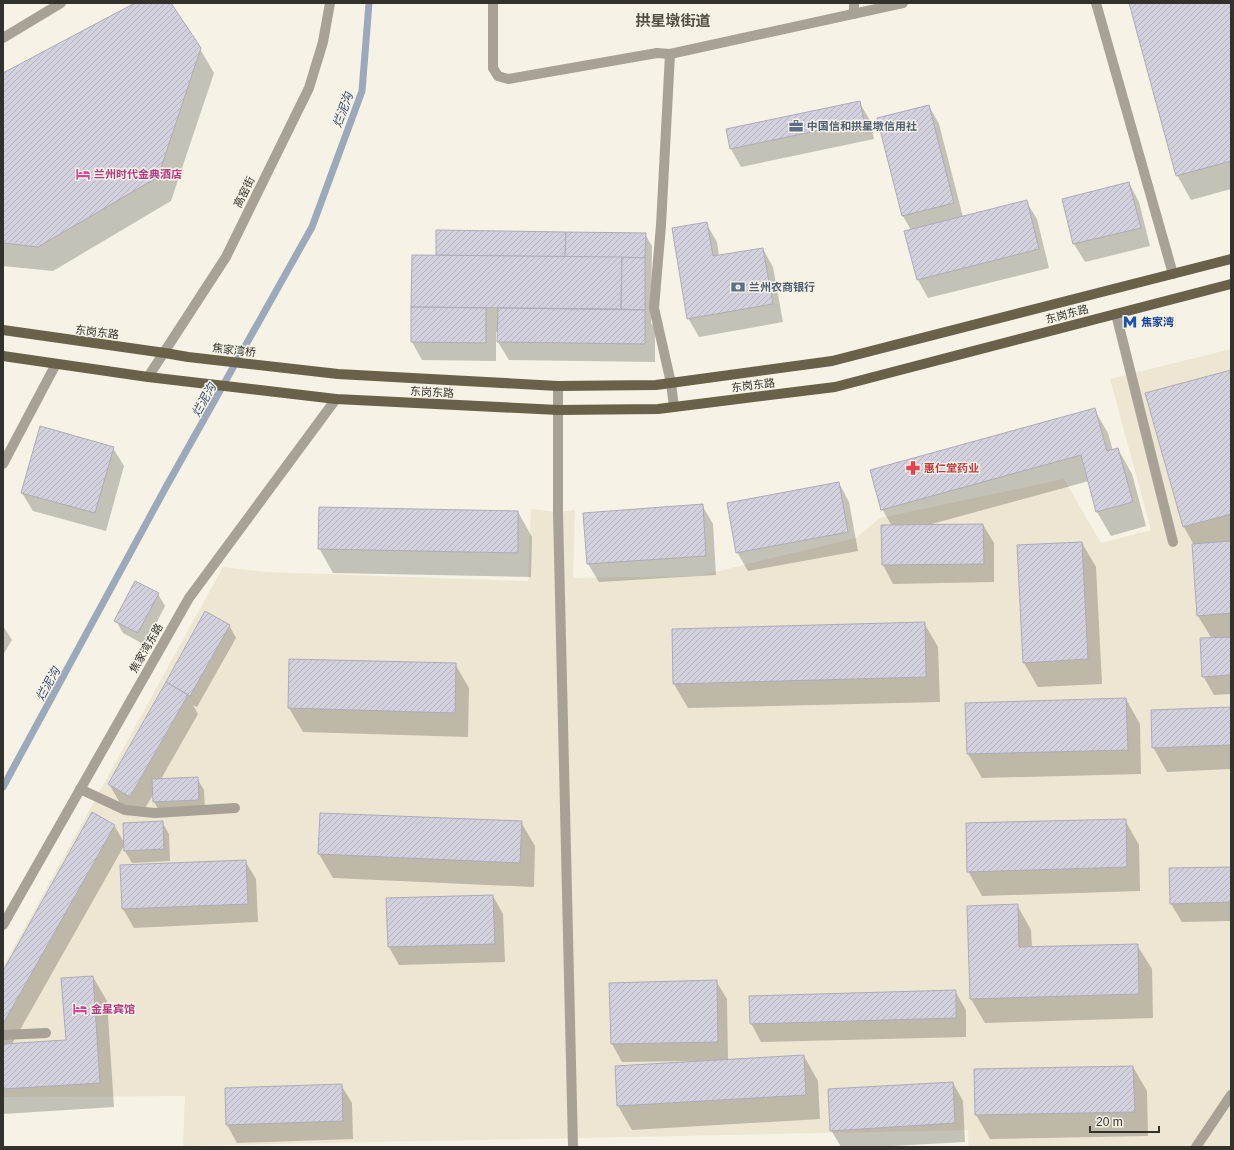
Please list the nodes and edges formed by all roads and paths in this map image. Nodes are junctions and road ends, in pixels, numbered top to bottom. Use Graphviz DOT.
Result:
graph roads {
  1 [pos="61,3"];
  2 [pos="330,3"];
  3 [pos="493,3"];
  4 [pos="854,3"];
  5 [pos="903,3"];
  6 [pos="1096,3"];
  7 [pos="854,14"];
  8 [pos="3,38"];
  9 [pos="670,54"];
  10 [pos="1231,259"];
  11 [pos="1173,274"];
  12 [pos="1231,284"];
  13 [pos="1116,314"];
  14 [pos="3,330"];
  15 [pos="165,353"];
  16 [pos="3,356"];
  17 [pos="188,357"];
  18 [pos="56,364"];
  19 [pos="276,368"];
  20 [pos="148,377"];
  21 [pos="671,383"];
  22 [pos="558,386"];
  23 [pos="336,399"];
  24 [pos="674,407"];
  25 [pos="558,410"];
  26 [pos="3,464"];
  27 [pos="1172,542"];
  28 [pos="80,789"];
  29 [pos="234,808"];
  30 [pos="3,925"];
  31 [pos="46,1033"];
  32 [pos="3,1035"];
  33 [pos="1231,1095"];
  34 [pos="573,1147"];
  35 [pos="1196,1147"];
  1 -- 8 [label="street"];
  2 -- 15 [label="street, 高窑街"];
  3 -- 9 [label="street"];
  4 -- 7 [label="street"];
  5 -- 7 [label="street"];
  6 -- 11 [label="street"];
  7 -- 9 [label="street"];
  9 -- 21 [label="street"];
  10 -- 11 [label="main road, 东岗东路"];
  11 -- 21 [label="main road, 东岗东路"];
  12 -- 13 [label="main road, 东岗东路"];
  13 -- 24 [label="main road, 东岗东路"];
  13 -- 27 [label="street"];
  14 -- 15 [label="main road, 东岗东路"];
  15 -- 17 [label="main road, 东岗东路"];
  15 -- 20 [label="street, 高窑街"];
  16 -- 18 [label="main road"];
  17 -- 19 [label="main road, 焦家湾桥"];
  18 -- 20 [label="main road"];
  18 -- 26 [label="street"];
  19 -- 22 [label="main road, 东岗东路"];
  20 -- 23 [label="main road, 东岗东路"];
  21 -- 22 [label="main road, 东岗东路"];
  21 -- 24 [label="street"];
  22 -- 25 [label="street"];
  23 -- 25 [label="main road, 东岗东路"];
  23 -- 28 [label="street, 焦家湾东路"];
  24 -- 25 [label="main road, 东岗东路"];
  25 -- 34 [label="street"];
  28 -- 29 [label="street"];
  28 -- 30 [label="street, 焦家湾东路"];
  31 -- 32 [label="street"];
  33 -- 35 [label="street"];
}
